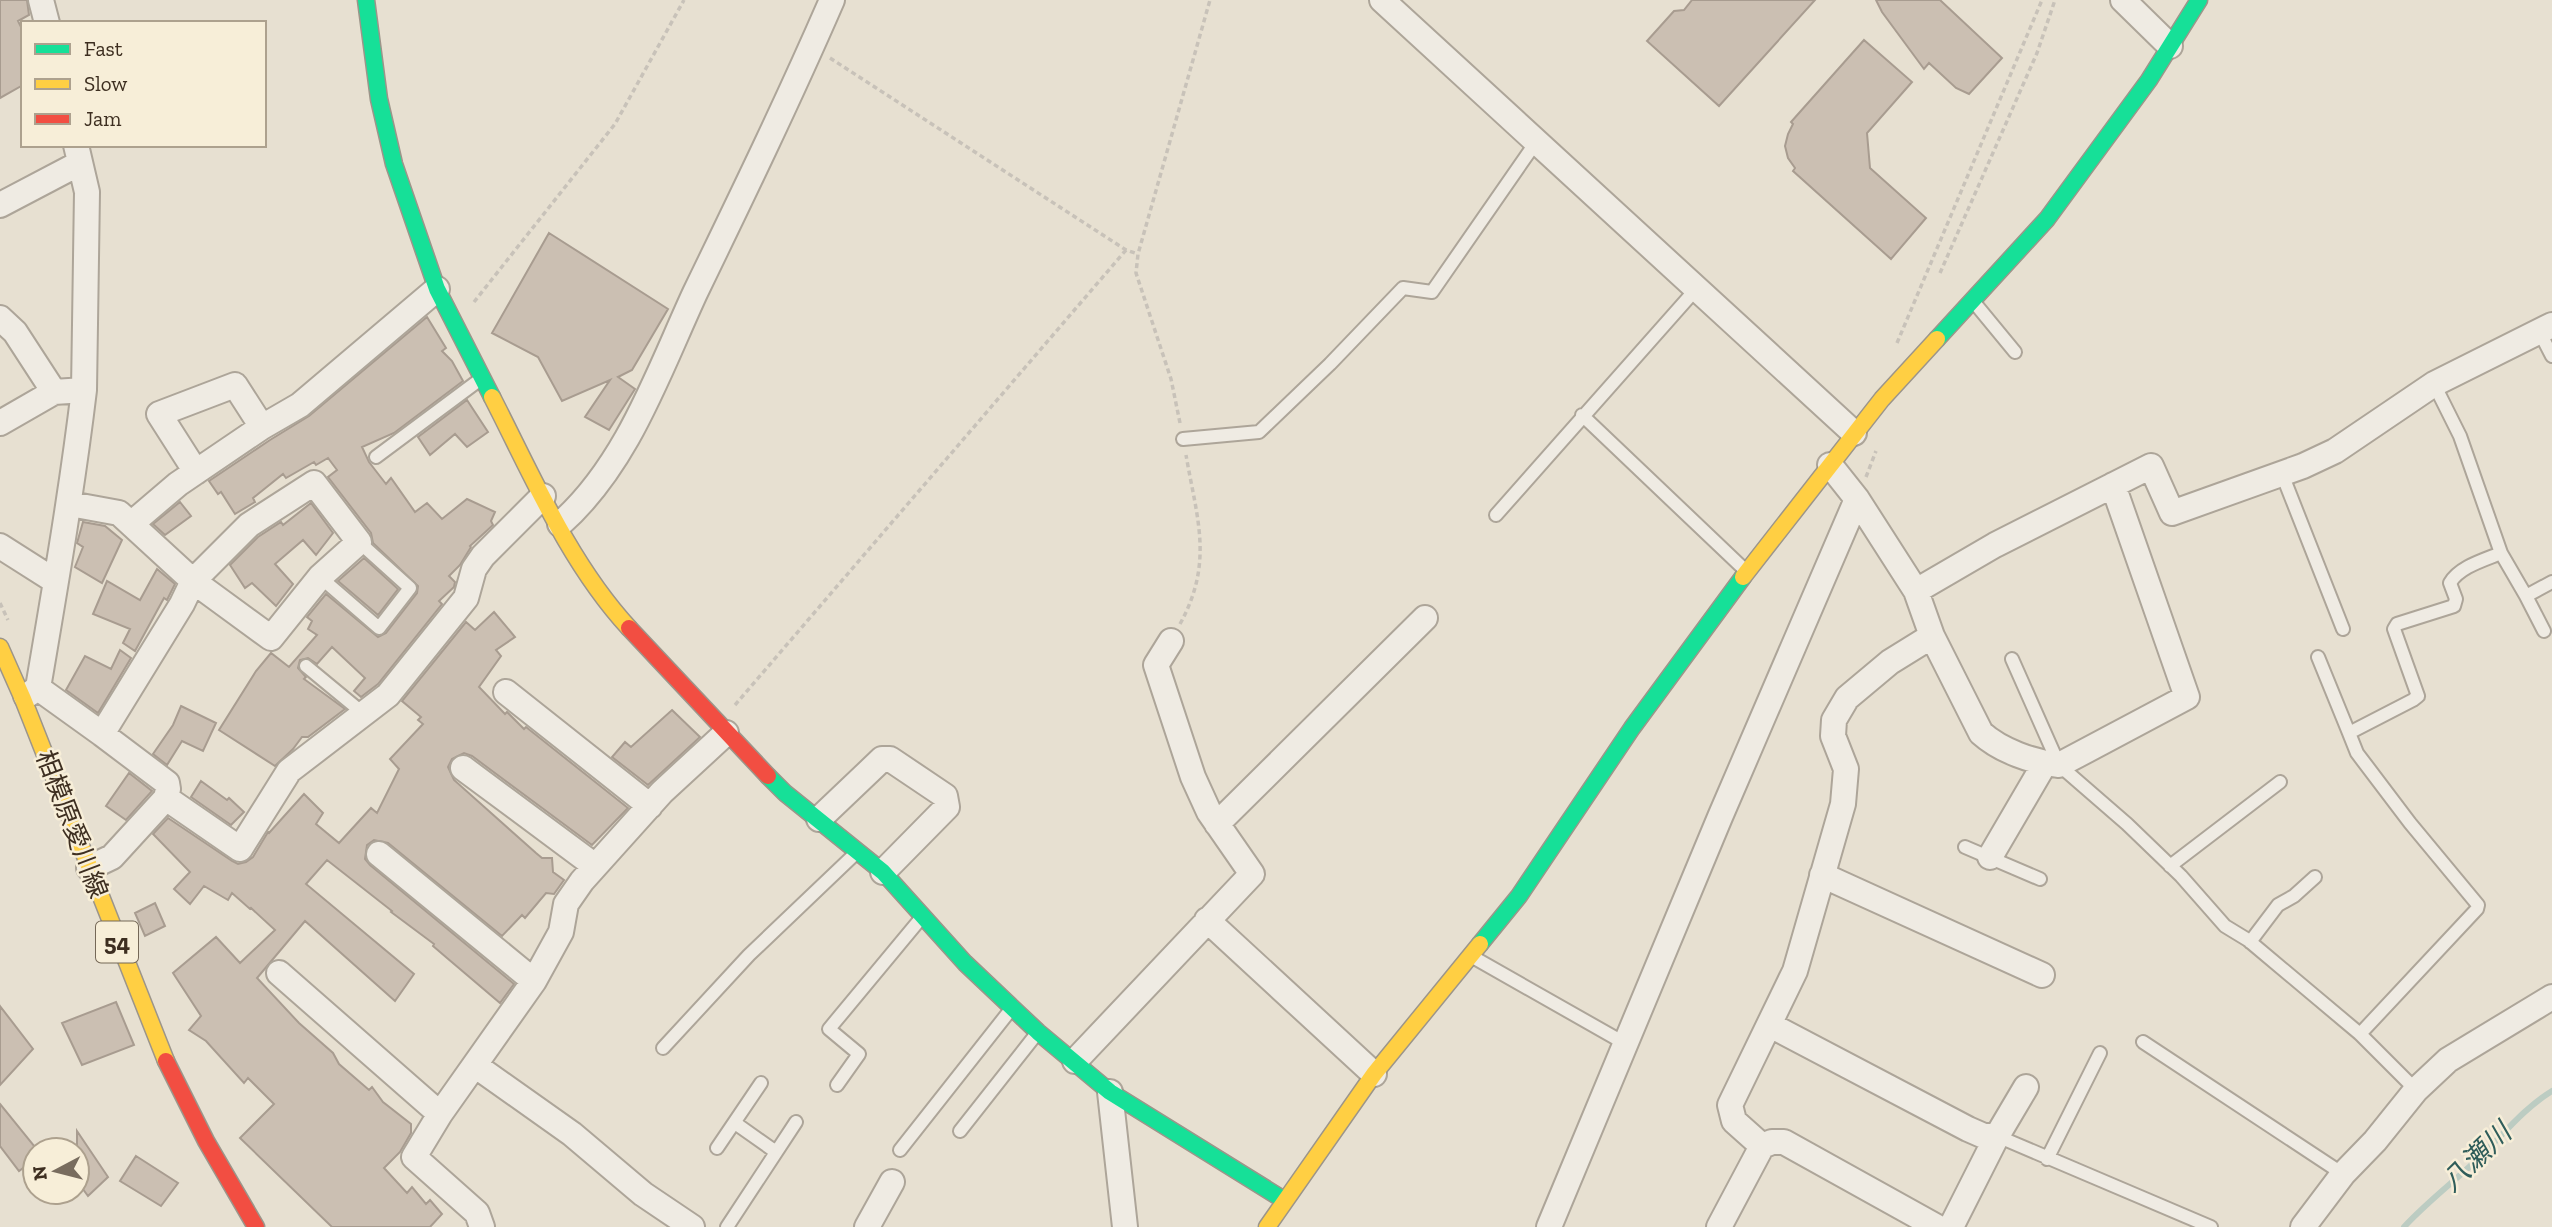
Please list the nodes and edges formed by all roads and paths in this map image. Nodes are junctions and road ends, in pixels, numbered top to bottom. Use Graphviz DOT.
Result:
graph roads {
  1 [pos="41,0"];
  2 [pos="366,0"];
  3 [pos="684,0"];
  4 [pos="832,0"];
  5 [pos="1210,0"];
  6 [pos="1382,0"];
  7 [pos="2042,0"];
  8 [pos="2056,0"];
  9 [pos="2123,0"];
  10 [pos="2199,0"];
  11 [pos="46,21"];
  12 [pos="812,46"];
  13 [pos="2170,46"];
  14 [pos="1536,142"];
  15 [pos="78,154"];
  16 [pos="0,205"];
  17 [pos="1126,250"];
  18 [pos="1138,254"];
  19 [pos="1940,273"];
  20 [pos="1697,288"];
  21 [pos="437,289"];
  22 [pos="1973,301"];
  23 [pos="0,317"];
  24 [pos="456,326"];
  25 [pos="2546,328"];
  26 [pos="1895,347"];
  27 [pos="2015,352"];
  28 [pos="2552,356"];
  29 [pos="482,378"];
  30 [pos="2434,384"];
  31 [pos="84,390"];
  32 [pos="54,392"];
  33 [pos="1582,415"];
  34 [pos="0,423"];
  35 [pos="262,427"];
  36 [pos="1854,433"];
  37 [pos="1183,439"];
  38 [pos="376,457"];
  39 [pos="1830,465"];
  40 [pos="196,472"];
  41 [pos="2282,474"];
  42 [pos="2112,485"];
  43 [pos="543,496"];
  44 [pos="1857,499"];
  45 [pos="70,504"];
  46 [pos="1496,515"];
  47 [pos="131,524"];
  48 [pos="560,524"];
  49 [pos="359,542"];
  50 [pos="0,546"];
  51 [pos="2501,553"];
  52 [pos="1747,571"];
  53 [pos="320,577"];
  54 [pos="55,581"];
  55 [pos="193,581"];
  56 [pos="2552,582"];
  57 [pos="1916,591"];
  58 [pos="2526,596"];
  59 [pos="1425,618"];
  60 [pos="2343,629"];
  61 [pos="2544,631"];
  62 [pos="1932,636"];
  63 [pos="1171,641"];
  64 [pos="0,646"];
  65 [pos="2318,657"];
  66 [pos="2012,659"];
  67 [pos="306,666"];
  68 [pos="506,692"];
  69 [pos="31,693"];
  70 [pos="364,714"];
  71 [pos="722,729"];
  72 [pos="2349,733"];
  73 [pos="102,734"];
  74 [pos="2052,764"];
  75 [pos="463,768"];
  76 [pos="2280,782"];
  77 [pos="166,798"];
  78 [pos="650,806"];
  79 [pos="819,818"];
  80 [pos="1217,824"];
  81 [pos="1965,847"];
  82 [pos="859,850"];
  83 [pos="379,854"];
  84 [pos="1990,857"];
  85 [pos="595,866"];
  86 [pos="2170,866"];
  87 [pos="89,868"];
  88 [pos="883,872"];
  89 [pos="1822,875"];
  90 [pos="2315,877"];
  91 [pos="2040,879"];
  92 [pos="922,917"];
  93 [pos="1207,920"];
  94 [pos="2249,942"];
  95 [pos="1471,956"];
  96 [pos="279,973"];
  97 [pos="2042,975"];
  98 [pos="534,981"];
  99 [pos="2552,998"];
  100 [pos="1013,1008"];
  101 [pos="1770,1025"];
  102 [pos="1038,1032"];
  103 [pos="2360,1034"];
  104 [pos="2143,1042"];
  105 [pos="1626,1044"];
  106 [pos="663,1048"];
  107 [pos="2100,1053"];
  108 [pos="1075,1061"];
  109 [pos="476,1066"];
  110 [pos="1374,1074"];
  111 [pos="761,1083"];
  112 [pos="837,1085"];
  113 [pos="2025,1087"];
  114 [pos="2416,1090"];
  115 [pos="1110,1092"];
  116 [pos="440,1114"];
  117 [pos="796,1122"];
  118 [pos="735,1123"];
  119 [pos="960,1131"];
  120 [pos="1997,1136"];
  121 [pos="1762,1146"];
  122 [pos="717,1148"];
  123 [pos="900,1150"];
  124 [pos="776,1152"];
  125 [pos="2047,1159"];
  126 [pos="2343,1174"];
  127 [pos="892,1182"];
  128 [pos="1284,1200"];
  129 [pos="1725,1225"];
  130 [pos="256,1227"];
  131 [pos="482,1227"];
  132 [pos="692,1227"];
  133 [pos="727,1227"];
  134 [pos="867,1227"];
  135 [pos="1125,1227"];
  136 [pos="1267,1227"];
  137 [pos="1549,1227"];
  138 [pos="1937,1227"];
  139 [pos="1951,1227"];
  140 [pos="2211,1227"];
  141 [pos="2303,1227"];
  1 -- 11 [label="street"];
  2 -- 21 [label="street"];
  3 -- 24 [label="path"];
  4 -- 12 [label="street"];
  5 -- 18 [label="path"];
  6 -- 14 [label="street"];
  7 -- 26 [label="path"];
  8 -- 19 [label="path"];
  9 -- 13 [label="street"];
  10 -- 13 [label="street"];
  12 -- 17 [label="path"];
  12 -- 48 [label="street"];
  13 -- 22 [label="street"];
  14 -- 20 [label="street"];
  14 -- 37 [label="lane"];
  15 -- 16 [label="street"];
  15 -- 31 [label="street"];
  17 -- 18 [label="path"];
  17 -- 71 [label="path"];
  18 -- 37 [label="path"];
  20 -- 33 [label="lane"];
  20 -- 36 [label="street"];
  21 -- 24 [label="street"];
  21 -- 35 [label="street"];
  22 -- 27 [label="lane"];
  22 -- 36 [label="street"];
  23 -- 32 [label="street"];
  24 -- 29 [label="street"];
  25 -- 28 [label="lane"];
  25 -- 30 [label="street"];
  29 -- 38 [label="lane"];
  29 -- 43 [label="street"];
  30 -- 41 [label="street"];
  30 -- 51 [label="lane"];
  31 -- 32 [label="street"];
  31 -- 45 [label="street"];
  32 -- 34 [label="street"];
  33 -- 46 [label="lane"];
  33 -- 52 [label="lane"];
  35 -- 40 [label="street"];
  35 -- 40 [label="street"];
  36 -- 39 [label="street"];
  37 -- 63 [label="path"];
  39 -- 44 [label="street"];
  39 -- 52 [label="street"];
  40 -- 47 [label="street"];
  41 -- 42 [label="street"];
  41 -- 60 [label="lane"];
  42 -- 57 [label="street"];
  42 -- 74 [label="street"];
  43 -- 48 [label="street"];
  43 -- 70 [label="street"];
  44 -- 57 [label="street"];
  44 -- 105 [label="street"];
  45 -- 47 [label="street"];
  45 -- 54 [label="street"];
  47 -- 55 [label="street"];
  48 -- 71 [label="street"];
  49 -- 53 [label="street"];
  49 -- 53 [label="lane"];
  49 -- 55 [label="street"];
  50 -- 54 [label="street"];
  51 -- 58 [label="lane"];
  51 -- 72 [label="lane"];
  52 -- 95 [label="street"];
  53 -- 55 [label="street"];
  54 -- 69 [label="street"];
  55 -- 73 [label="street"];
  56 -- 58 [label="lane"];
  57 -- 62 [label="street"];
  58 -- 61 [label="lane"];
  59 -- 80 [label="street"];
  62 -- 74 [label="street"];
  62 -- 89 [label="street"];
  63 -- 80 [label="street"];
  64 -- 69 [label="street, 相模原愛川線 / 54"];
  65 -- 72 [label="lane"];
  66 -- 74 [label="lane"];
  67 -- 70 [label="lane"];
  68 -- 78 [label="street"];
  69 -- 73 [label="street"];
  69 -- 87 [label="street, 相模原愛川線 / 54"];
  70 -- 77 [label="street"];
  71 -- 78 [label="street"];
  71 -- 79 [label="street"];
  72 -- 103 [label="lane"];
  73 -- 77 [label="street"];
  74 -- 84 [label="street"];
  74 -- 86 [label="lane"];
  75 -- 85 [label="street"];
  76 -- 86 [label="lane"];
  77 -- 87 [label="street"];
  78 -- 85 [label="street"];
  79 -- 82 [label="street"];
  79 -- 88 [label="street"];
  80 -- 93 [label="street"];
  81 -- 84 [label="lane"];
  82 -- 88 [label="street"];
  82 -- 106 [label="lane"];
  83 -- 98 [label="street"];
  84 -- 91 [label="lane"];
  85 -- 98 [label="street"];
  86 -- 94 [label="lane"];
  87 -- 130 [label="street, 相模原愛川線 / 54"];
  88 -- 92 [label="street"];
  89 -- 97 [label="street"];
  89 -- 101 [label="street"];
  90 -- 94 [label="lane"];
  92 -- 100 [label="street"];
  92 -- 112 [label="lane"];
  93 -- 108 [label="street"];
  93 -- 110 [label="street"];
  94 -- 103 [label="lane"];
  95 -- 105 [label="lane"];
  95 -- 110 [label="street"];
  96 -- 116 [label="street"];
  98 -- 109 [label="street"];
  99 -- 114 [label="street"];
  100 -- 102 [label="street"];
  100 -- 123 [label="lane"];
  101 -- 120 [label="street"];
  101 -- 121 [label="street"];
  102 -- 108 [label="street"];
  102 -- 119 [label="lane"];
  103 -- 114 [label="lane"];
  104 -- 126 [label="lane"];
  105 -- 137 [label="street"];
  107 -- 125 [label="lane"];
  108 -- 115 [label="street"];
  109 -- 116 [label="street"];
  109 -- 132 [label="street"];
  110 -- 128 [label="street"];
  111 -- 118 [label="lane"];
  113 -- 120 [label="street"];
  114 -- 126 [label="street"];
  115 -- 128 [label="street"];
  115 -- 135 [label="street"];
  116 -- 131 [label="street"];
  117 -- 124 [label="lane"];
  118 -- 122 [label="lane"];
  118 -- 124 [label="lane"];
  120 -- 125 [label="lane"];
  120 -- 139 [label="street"];
  121 -- 129 [label="street"];
  121 -- 138 [label="street"];
  124 -- 133 [label="lane"];
  125 -- 140 [label="lane"];
  126 -- 141 [label="street"];
  127 -- 134 [label="street"];
  128 -- 136 [label="street"];
}
